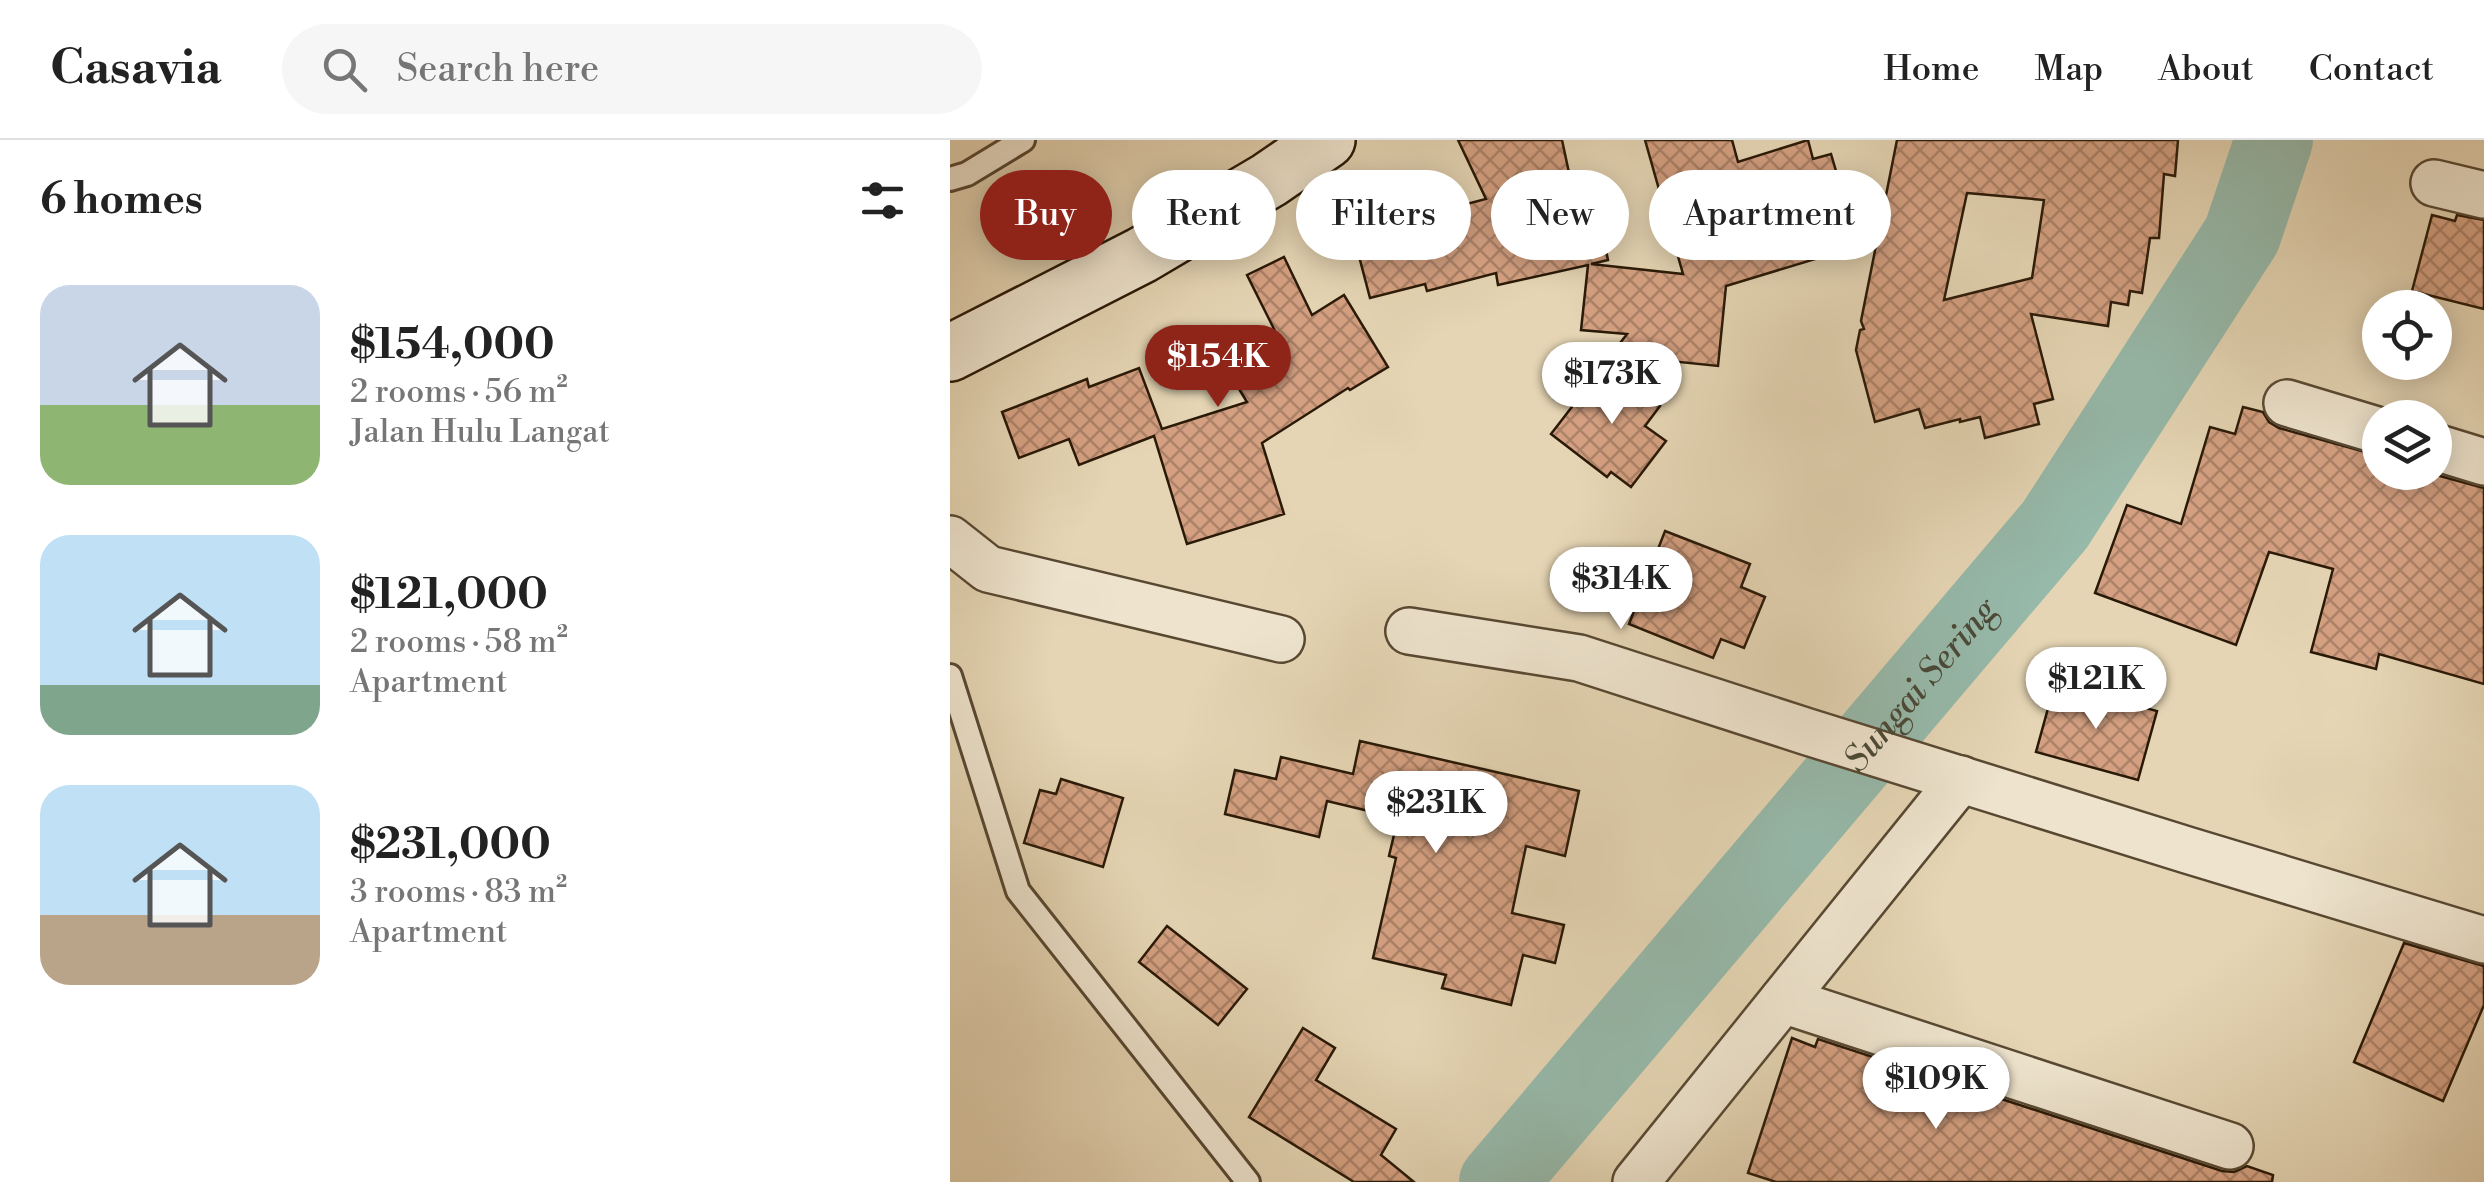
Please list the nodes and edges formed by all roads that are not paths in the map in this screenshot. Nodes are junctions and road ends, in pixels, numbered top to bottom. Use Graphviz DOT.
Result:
graph roads {
  1 [pos="1022,140"];
  2 [pos="1327,140"];
  3 [pos="950,179"];
  4 [pos="2434,183"];
  5 [pos="2484,195"];
  6 [pos="950,352"];
  7 [pos="2287,403"];
  8 [pos="2362,426"];
  9 [pos="2452,452"];
  10 [pos="2484,462"];
  11 [pos="950,539"];
  12 [pos="1409,631"];
  13 [pos="1281,640"];
  14 [pos="950,676"];
  15 [pos="1949,775"];
  16 [pos="2484,940"];
  17 [pos="1783,1000"];
  18 [pos="2230,1146"];
  19 [pos="1248,1182"];
  20 [pos="1636,1182"];
  1 -- 3 [label="lane"];
  2 -- 6 [label="main road"];
  4 -- 5 [label="street"];
  7 -- 8 [label="street"];
  9 -- 10 [label="street"];
  11 -- 13 [label="street"];
  12 -- 15 [label="street"];
  14 -- 19 [label="lane"];
  15 -- 16 [label="street"];
  15 -- 17 [label="street"];
  17 -- 18 [label="street"];
  17 -- 20 [label="street"];
}
